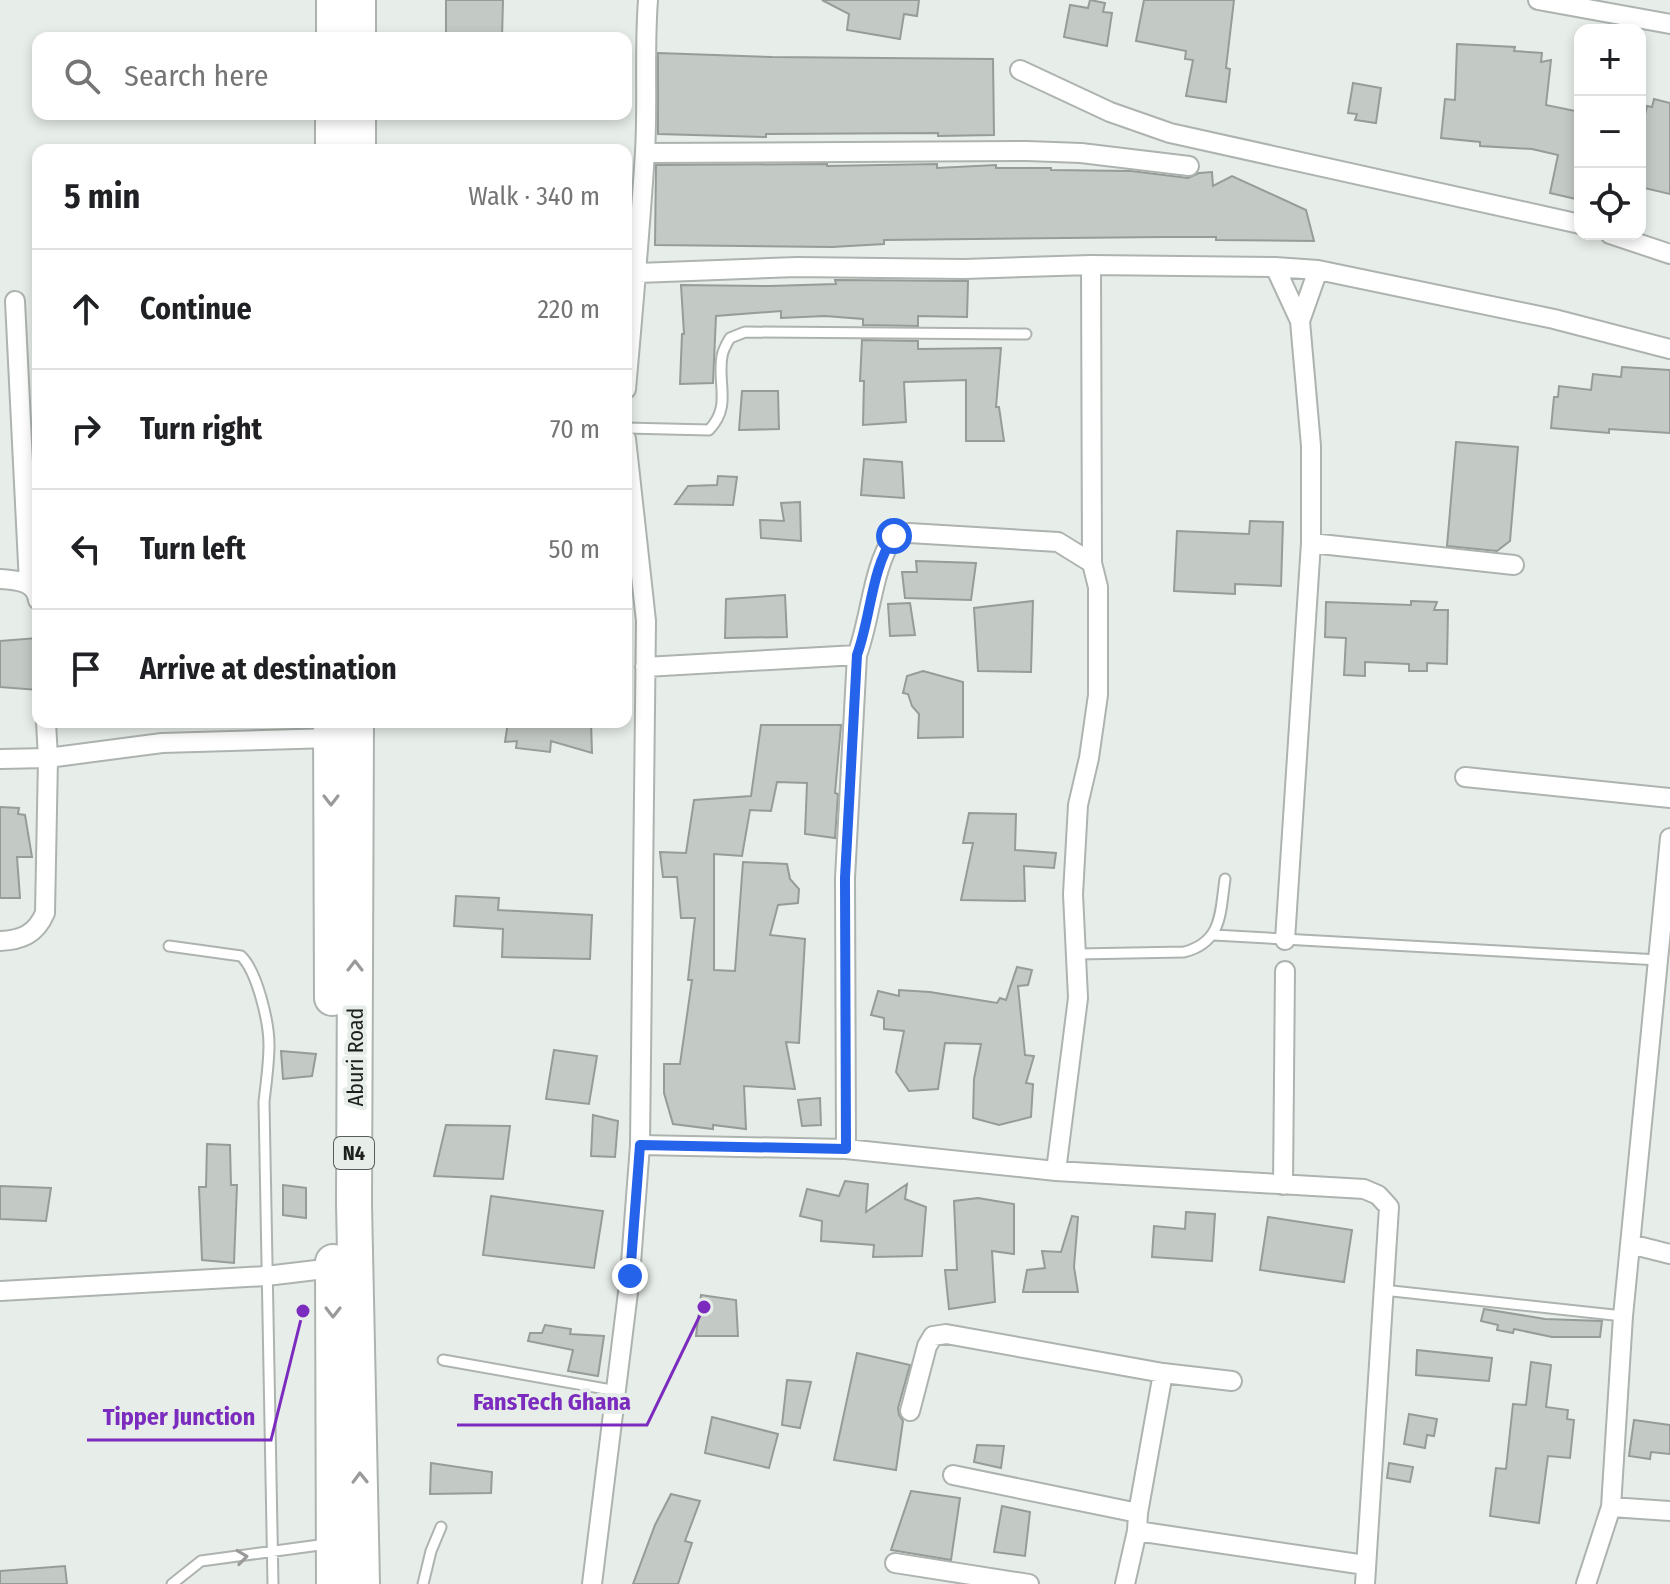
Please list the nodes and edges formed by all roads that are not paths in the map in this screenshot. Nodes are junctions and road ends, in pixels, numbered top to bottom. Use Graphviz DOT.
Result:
graph roads {
  1 [pos="334,0"];
  2 [pos="358,0"];
  3 [pos="648,0"];
  4 [pos="1538,0"];
  5 [pos="1670,24"];
  6 [pos="334,32"];
  7 [pos="358,32"];
  8 [pos="1020,70"];
  9 [pos="333,120"];
  10 [pos="358,120"];
  11 [pos="333,144"];
  12 [pos="358,144"];
  13 [pos="645,153"];
  14 [pos="1189,166"];
  15 [pos="1574,223"];
  16 [pos="1628,240"];
  17 [pos="1670,254"];
  18 [pos="1091,265"];
  19 [pos="1275,267"];
  20 [pos="1318,270"];
  21 [pos="638,273"];
  22 [pos="15,301"];
  23 [pos="1300,321"];
  24 [pos="632,331"];
  25 [pos="1026,334"];
  26 [pos="1670,349"];
  27 [pos="632,428"];
  28 [pos="632,494"];
  29 [pos="1311,543"];
  30 [pos="32,561"];
  31 [pos="1092,563"];
  32 [pos="1514,565"];
  33 [pos="0,579"];
  34 [pos="32,591"];
  35 [pos="857,655"];
  36 [pos="645,667"];
  37 [pos="46,728"];
  38 [pos="328,728"];
  39 [pos="339,728"];
  40 [pos="339,728"];
  41 [pos="48,758"];
  42 [pos="0,759"];
  43 [pos="1465,777"];
  44 [pos="1670,798"];
  45 [pos="1670,838"];
  46 [pos="1225,879"];
  47 [pos="1214,935"];
  48 [pos="1285,940"];
  49 [pos="0,941"];
  50 [pos="169,946"];
  51 [pos="1078,954"];
  52 [pos="1659,960"];
  53 [pos="1285,971"];
  54 [pos="640,1145"];
  55 [pos="846,1149"];
  56 [pos="1056,1171"];
  57 [pos="1283,1185"];
  58 [pos="1630,1244"];
  59 [pos="1670,1254"];
  60 [pos="333,1268"];
  61 [pos="266,1276"];
  62 [pos="1383,1290"];
  63 [pos="0,1291"];
  64 [pos="1623,1316"];
  65 [pos="443,1360"];
  66 [pos="1163,1373"];
  67 [pos="1232,1381"];
  68 [pos="617,1391"];
  69 [pos="910,1411"];
  70 [pos="953,1475"];
  71 [pos="1611,1507"];
  72 [pos="1670,1511"];
  73 [pos="1137,1522"];
  74 [pos="441,1527"];
  75 [pos="348,1543"];
  76 [pos="272,1553"];
  77 [pos="895,1563"];
  78 [pos="1365,1575"];
  79 [pos="172,1584"];
  80 [pos="273,1584"];
  81 [pos="334,1584"];
  82 [pos="362,1584"];
  83 [pos="423,1584"];
  84 [pos="592,1584"];
  85 [pos="1029,1584"];
  86 [pos="1125,1584"];
  87 [pos="1586,1584"];
  1 -- 6 [label="highway"];
  2 -- 7 [label="highway"];
  3 -- 13 [label="street"];
  4 -- 5 [label="street"];
  8 -- 15 [label="street"];
  9 -- 11 [label="highway"];
  10 -- 12 [label="highway"];
  13 -- 14 [label="street"];
  13 -- 21 [label="street"];
  16 -- 17 [label="street"];
  18 -- 19 [label="street"];
  18 -- 21 [label="street"];
  18 -- 31 [label="street"];
  19 -- 20 [label="street"];
  19 -- 23 [label="street"];
  20 -- 23 [label="street"];
  20 -- 26 [label="street"];
  21 -- 24 [label="street"];
  22 -- 30 [label="street"];
  23 -- 29 [label="street"];
  25 -- 27 [label="lane"];
  28 -- 36 [label="street"];
  29 -- 32 [label="street"];
  29 -- 48 [label="street"];
  31 -- 35 [label="street"];
  31 -- 51 [label="street"];
  33 -- 34 [label="street"];
  35 -- 36 [label="street"];
  35 -- 55 [label="street"];
  36 -- 54 [label="street"];
  37 -- 41 [label="street"];
  38 -- 41 [label="street"];
  39 -- 60 [label="highway, Aburi Road / N4, one-way"];
  75 -- 40 [label="highway, Aburi Road / N4, one-way"];
  41 -- 42 [label="street"];
  41 -- 49 [label="street"];
  43 -- 44 [label="street"];
  45 -- 52 [label="street"];
  46 -- 47 [label="lane"];
  47 -- 48 [label="lane"];
  47 -- 51 [label="lane"];
  48 -- 52 [label="lane"];
  50 -- 61 [label="lane"];
  51 -- 56 [label="street"];
  52 -- 58 [label="street"];
  53 -- 57 [label="street"];
  54 -- 55 [label="street"];
  54 -- 68 [label="street"];
  55 -- 56 [label="street"];
  56 -- 57 [label="street"];
  57 -- 62 [label="street"];
  58 -- 59 [label="street"];
  58 -- 64 [label="street"];
  60 -- 61 [label="street"];
  60 -- 75 [label="highway, Aburi Road / N4, one-way"];
  61 -- 63 [label="street"];
  61 -- 76 [label="lane"];
  62 -- 64 [label="lane"];
  62 -- 78 [label="street"];
  64 -- 71 [label="street"];
  65 -- 68 [label="lane"];
  66 -- 67 [label="street"];
  66 -- 69 [label="street"];
  66 -- 73 [label="street"];
  68 -- 84 [label="street"];
  70 -- 73 [label="street"];
  71 -- 72 [label="street"];
  71 -- 87 [label="street"];
  73 -- 78 [label="street"];
  73 -- 86 [label="street"];
  74 -- 83 [label="lane"];
  75 -- 76 [label="lane"];
  75 -- 81 [label="highway, Aburi Road / N4"];
  75 -- 82 [label="highway, Aburi Road / N4"];
  79 -- 76 [label="lane, one-way"];
  76 -- 80 [label="lane"];
  77 -- 85 [label="street"];
}
